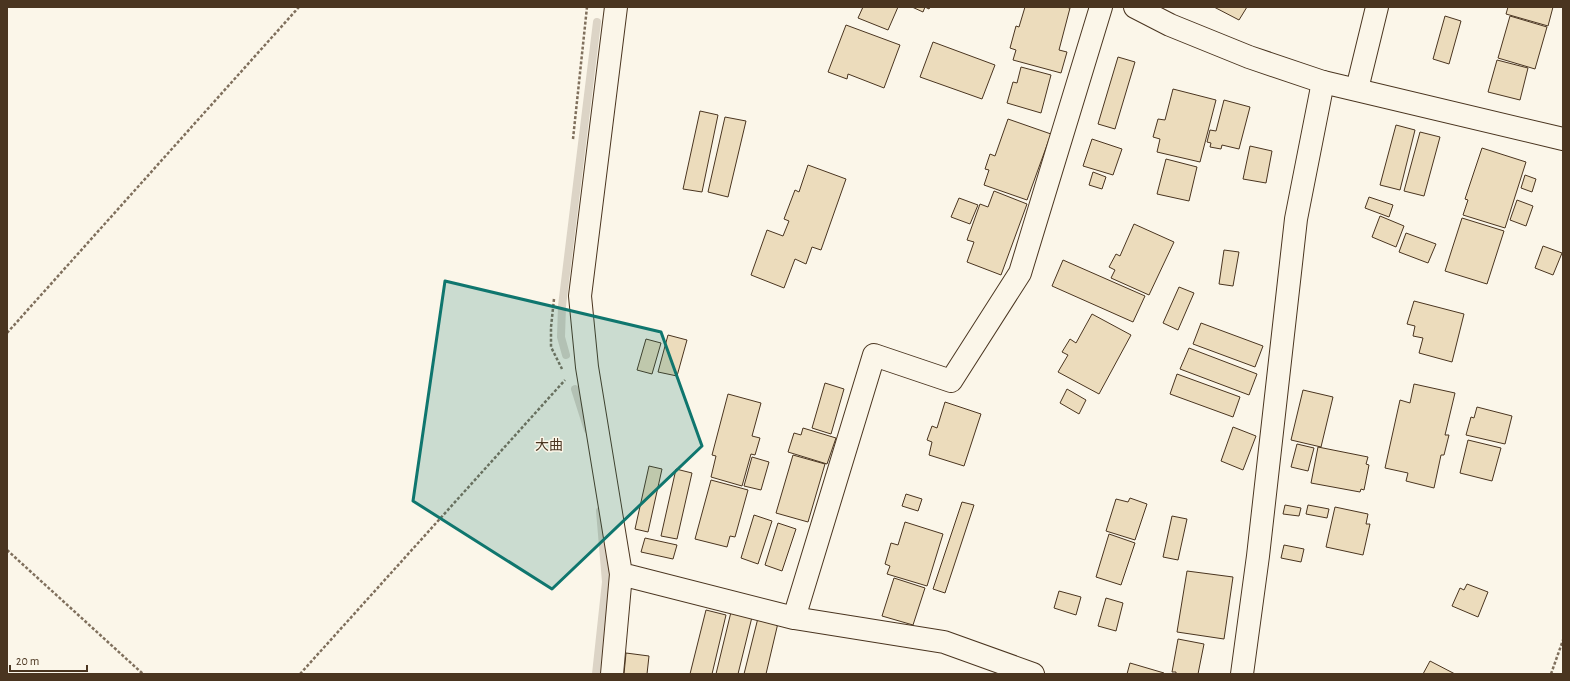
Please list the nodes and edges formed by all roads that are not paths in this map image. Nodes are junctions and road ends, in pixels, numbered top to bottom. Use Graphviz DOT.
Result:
graph roads {
  1 [pos="616,7"];
  2 [pos="1101,7"];
  3 [pos="1135,7"];
  4 [pos="1377,7"];
  5 [pos="1323,82"];
  6 [pos="1357,89"];
  7 [pos="1563,139"];
  8 [pos="621,574"];
  9 [pos="794,618"];
  10 [pos="612,674"];
  11 [pos="1033,674"];
  12 [pos="1242,674"];
  1 -- 8 [label="street"];
  2 -- 9 [label="street"];
  3 -- 5 [label="street"];
  4 -- 6 [label="street"];
  5 -- 6 [label="street"];
  5 -- 12 [label="street"];
  6 -- 7 [label="street"];
  8 -- 9 [label="street"];
  8 -- 10 [label="street"];
  9 -- 11 [label="street"];
}
